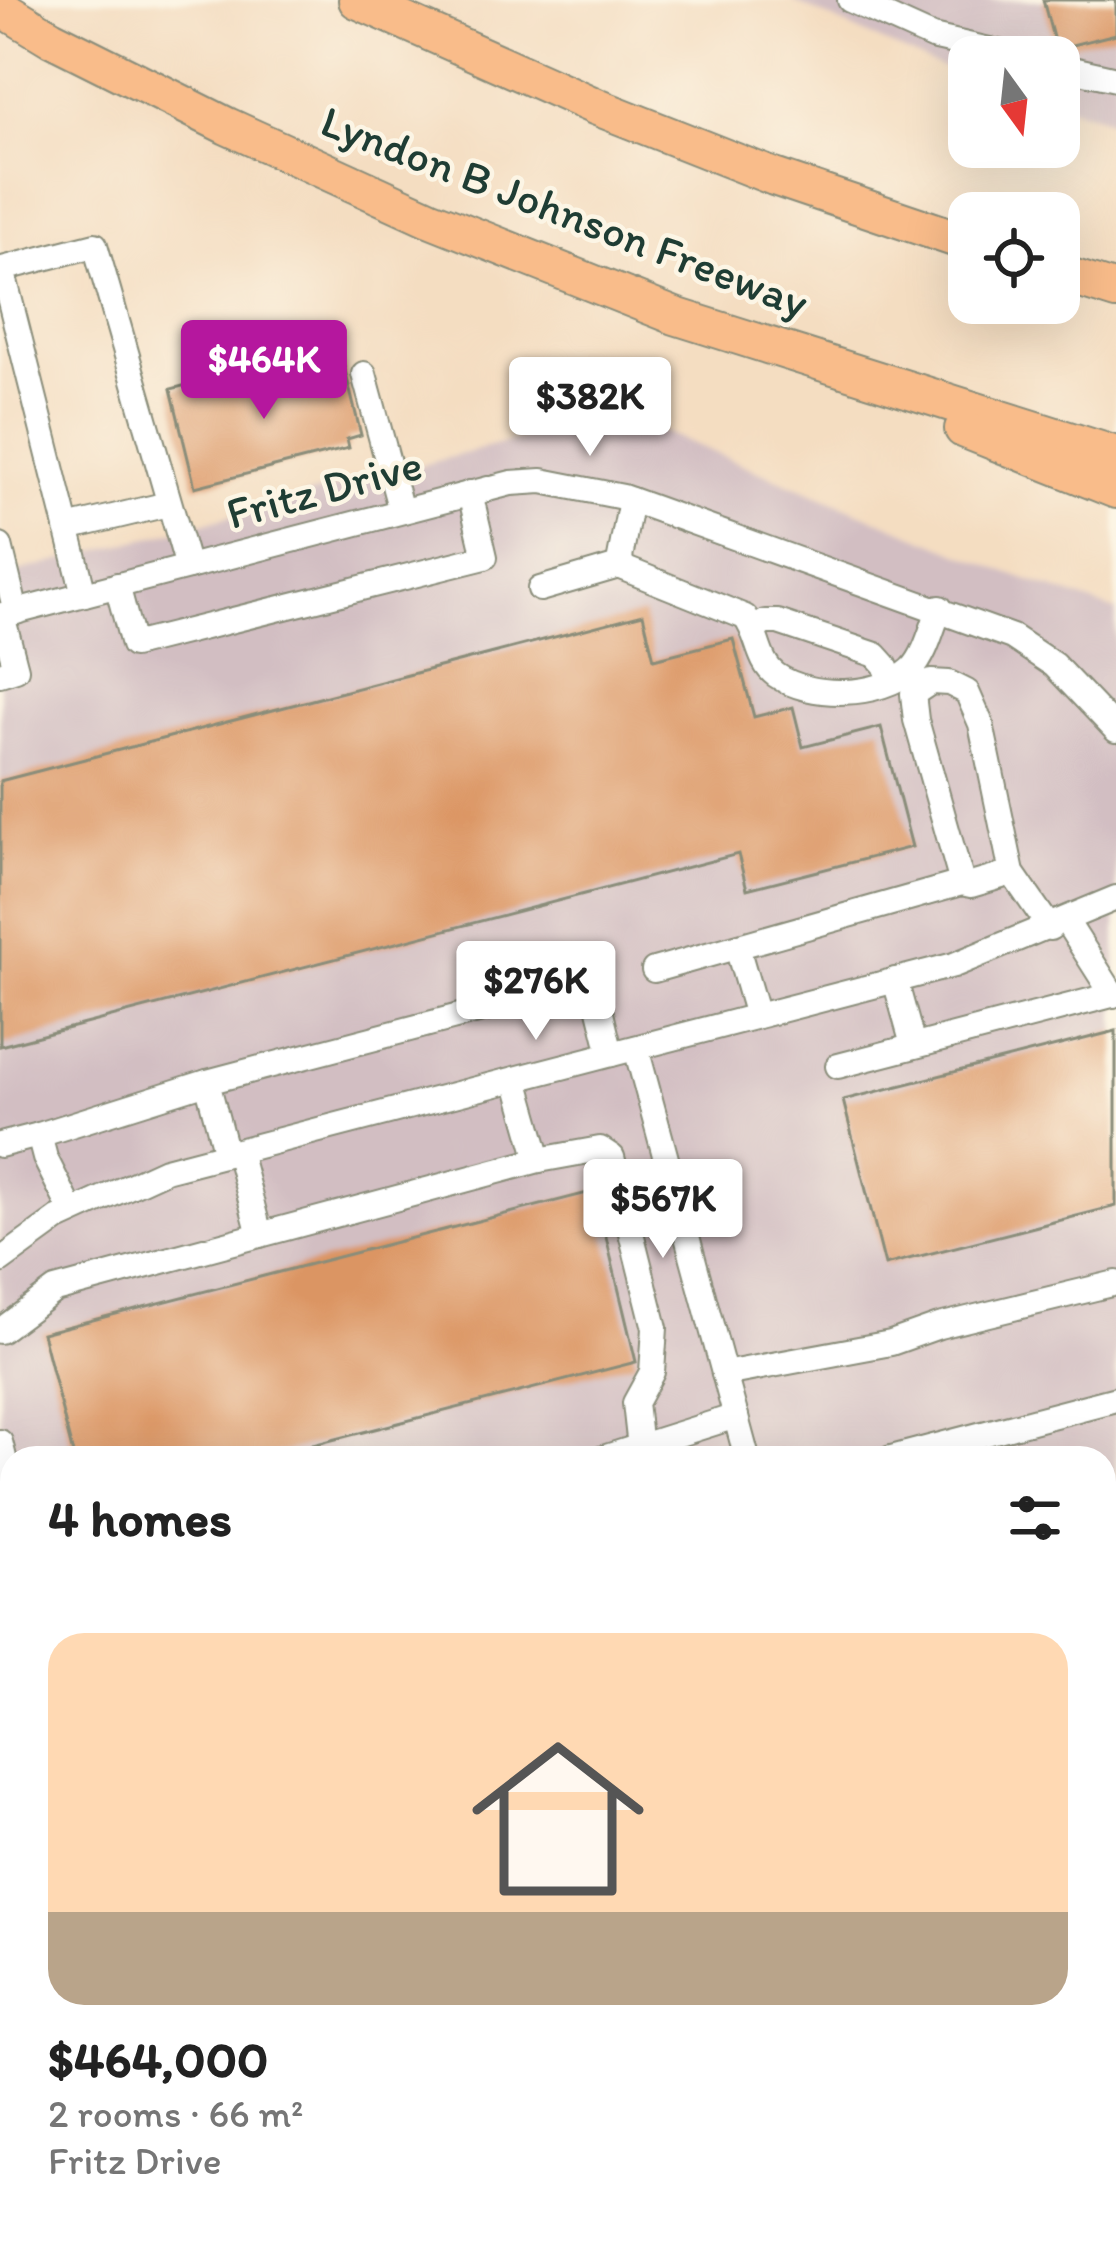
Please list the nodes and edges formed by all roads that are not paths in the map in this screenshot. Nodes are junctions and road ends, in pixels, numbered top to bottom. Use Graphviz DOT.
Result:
graph roads {
  1 [pos="357,0"];
  2 [pos="850,0"];
  3 [pos="0,7"];
  4 [pos="909,13"];
  5 [pos="948,41"];
  6 [pos="1080,71"];
  7 [pos="1116,79"];
  8 [pos="774,177"];
  9 [pos="948,223"];
  10 [pos="948,236"];
  11 [pos="1080,258"];
  12 [pos="1116,266"];
  13 [pos="1080,280"];
  14 [pos="1116,291"];
  15 [pos="675,316"];
  16 [pos="364,374"];
  17 [pos="1116,455"];
  18 [pos="1116,490"];
  19 [pos="470,494"];
  20 [pos="631,500"];
  21 [pos="168,504"];
  22 [pos="401,511"];
  23 [pos="67,528"];
  24 [pos="0,546"];
  25 [pos="622,565"];
  26 [pos="188,567"];
  27 [pos="117,585"];
  28 [pos="540,589"];
  29 [pos="84,594"];
  30 [pos="940,608"];
  31 [pos="6,614"];
  32 [pos="755,629"];
  33 [pos="0,674"];
  34 [pos="910,678"];
  35 [pos="1116,730"];
  36 [pos="1012,873"];
  37 [pos="962,884"];
  38 [pos="1116,898"];
  39 [pos="1058,924"];
  40 [pos="737,946"];
  41 [pos="654,970"];
  42 [pos="895,980"];
  43 [pos="1115,995"];
  44 [pos="757,1016"];
  45 [pos="913,1046"];
  46 [pos="624,1051"];
  47 [pos="838,1066"];
  48 [pos="516,1079"];
  49 [pos="207,1082"];
  50 [pos="39,1135"];
  51 [pos="0,1144"];
  52 [pos="232,1153"];
  53 [pos="539,1160"];
  54 [pos="72,1212"];
  55 [pos="260,1235"];
  56 [pos="0,1261"];
  57 [pos="1116,1283"];
  58 [pos="0,1331"];
  59 [pos="724,1374"];
  60 [pos="1116,1400"];
  61 [pos="736,1416"];
  62 [pos="640,1446"];
  63 [pos="646,1446"];
  64 [pos="744,1446"];
  65 [pos="938,1446"];
  1 -- 8 [label="highway"];
  2 -- 4 [label="street"];
  3 -- 15 [label="highway, Lyndon B Johnson Freeway"];
  4 -- 5 [label="street"];
  6 -- 7 [label="street"];
  8 -- 9 [label="highway"];
  8 -- 10 [label="highway"];
  11 -- 12 [label="highway"];
  13 -- 14 [label="highway"];
  15 -- 17 [label="highway, Lyndon B Johnson Freeway"];
  15 -- 18 [label="highway"];
  16 -- 22 [label="street"];
  19 -- 20 [label="street, Fritz Drive"];
  19 -- 22 [label="street, Fritz Drive"];
  19 -- 27 [label="street"];
  20 -- 25 [label="street"];
  20 -- 30 [label="street, Fritz Drive"];
  21 -- 23 [label="street"];
  21 -- 23 [label="street"];
  21 -- 26 [label="street"];
  22 -- 26 [label="street, Fritz Drive"];
  23 -- 29 [label="street"];
  24 -- 31 [label="street"];
  25 -- 28 [label="street"];
  25 -- 32 [label="street"];
  26 -- 27 [label="street, Fritz Drive"];
  27 -- 29 [label="street, Fritz Drive"];
  29 -- 31 [label="street, Fritz Drive"];
  30 -- 34 [label="street"];
  30 -- 35 [label="street, Fritz Drive"];
  31 -- 33 [label="street"];
  32 -- 34 [label="street"];
  32 -- 34 [label="street"];
  34 -- 36 [label="street"];
  34 -- 37 [label="street"];
  36 -- 37 [label="street"];
  36 -- 39 [label="street"];
  37 -- 40 [label="street"];
  38 -- 39 [label="street"];
  39 -- 42 [label="street"];
  39 -- 43 [label="street"];
  40 -- 41 [label="street"];
  40 -- 44 [label="street"];
  42 -- 44 [label="street"];
  42 -- 45 [label="street"];
  43 -- 45 [label="street"];
  44 -- 46 [label="street"];
  45 -- 47 [label="street"];
  46 -- 48 [label="street"];
  46 -- 49 [label="street"];
  46 -- 59 [label="street"];
  48 -- 52 [label="street"];
  48 -- 53 [label="street"];
  49 -- 50 [label="street"];
  49 -- 52 [label="street"];
  50 -- 51 [label="street"];
  50 -- 54 [label="street"];
  52 -- 54 [label="street"];
  52 -- 55 [label="street"];
  53 -- 55 [label="street"];
  53 -- 62 [label="street"];
  54 -- 56 [label="street"];
  55 -- 58 [label="street"];
  57 -- 59 [label="street"];
  59 -- 61 [label="street"];
  60 -- 65 [label="street"];
  61 -- 63 [label="street"];
  61 -- 64 [label="street"];
}
